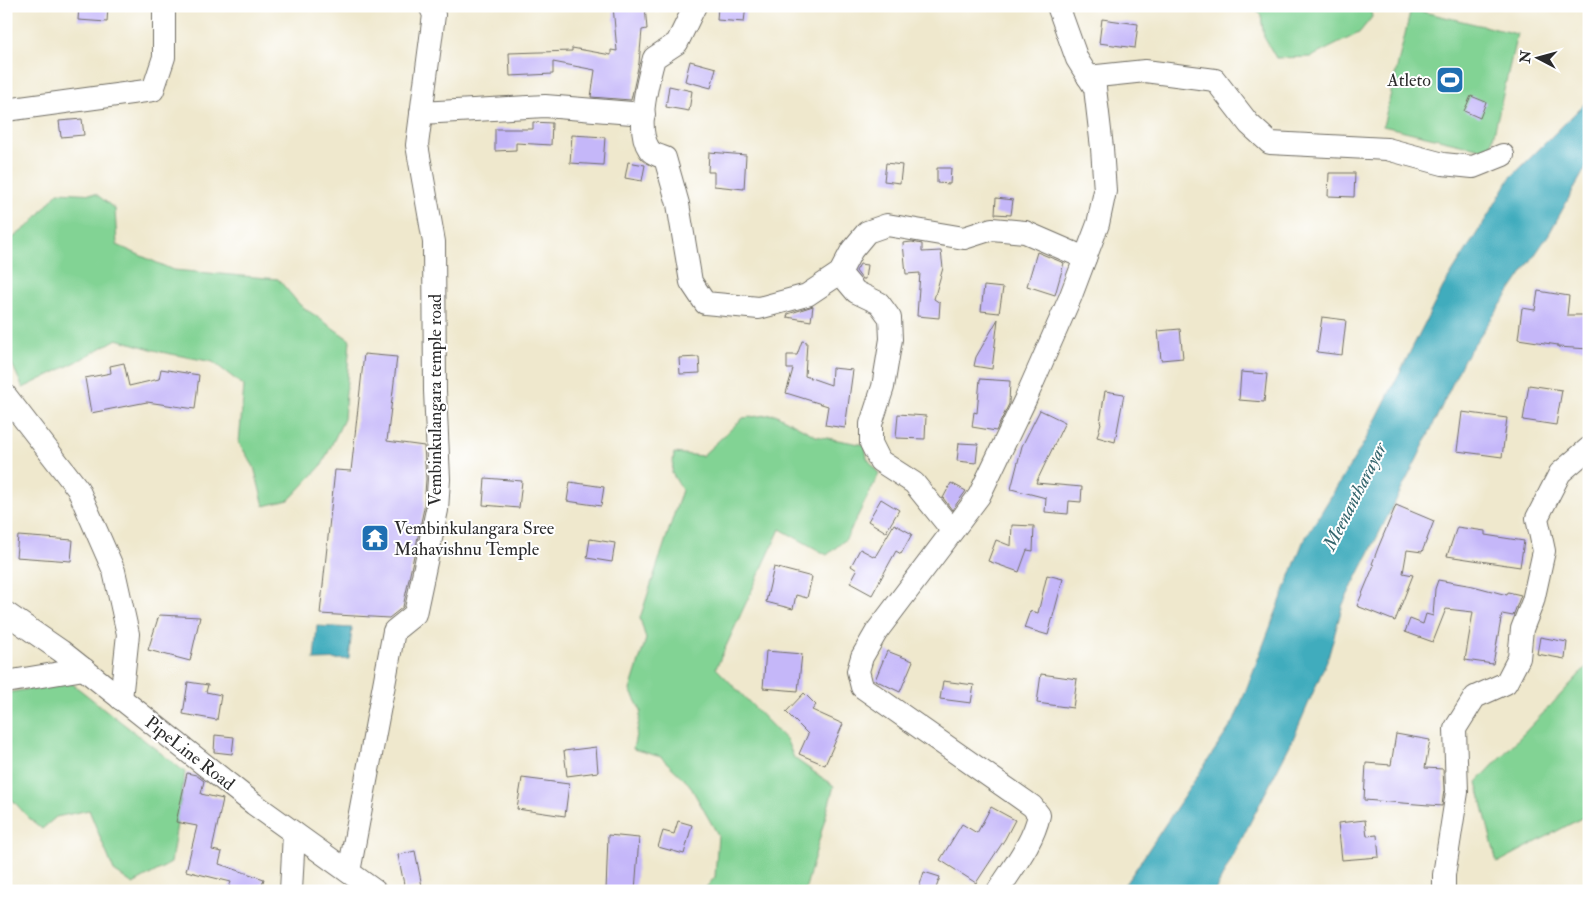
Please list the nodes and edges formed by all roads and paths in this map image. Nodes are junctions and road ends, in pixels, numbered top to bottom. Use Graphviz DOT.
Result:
graph roads {
  1 [pos="164,6"];
  2 [pos="430,6"];
  3 [pos="695,6"];
  4 [pos="1058,6"];
  5 [pos="1088,77"];
  6 [pos="6,110"];
  7 [pos="421,113"];
  8 [pos="644,114"];
  9 [pos="1503,154"];
  10 [pos="1085,258"];
  11 [pos="840,273"];
  12 [pos="6,396"];
  13 [pos="1589,448"];
  14 [pos="952,530"];
  15 [pos="6,613"];
  16 [pos="84,669"];
  17 [pos="6,682"];
  18 [pos="121,699"];
  19 [pos="294,833"];
  20 [pos="350,872"];
  21 [pos="291,891"];
  22 [pos="375,891"];
  23 [pos="998,891"];
  24 [pos="1444,891"];
  1 -- 6 [label="street"];
  2 -- 7 [label="street, Vembinkulangara temple road"];
  3 -- 8 [label="street"];
  4 -- 5 [label="street"];
  5 -- 9 [label="street"];
  5 -- 10 [label="street"];
  7 -- 8 [label="street"];
  7 -- 20 [label="street, Vembinkulangara temple road"];
  8 -- 11 [label="street"];
  10 -- 11 [label="street"];
  10 -- 14 [label="street"];
  11 -- 14 [label="street"];
  12 -- 18 [label="street"];
  13 -- 24 [label="street"];
  14 -- 23 [label="street"];
  15 -- 16 [label="street, PipeLine Road"];
  16 -- 17 [label="street"];
  16 -- 18 [label="street, PipeLine Road"];
  18 -- 19 [label="street, PipeLine Road"];
  19 -- 20 [label="street, PipeLine Road"];
  19 -- 21 [label="street"];
  20 -- 22 [label="street, PipeLine Road"];
}
